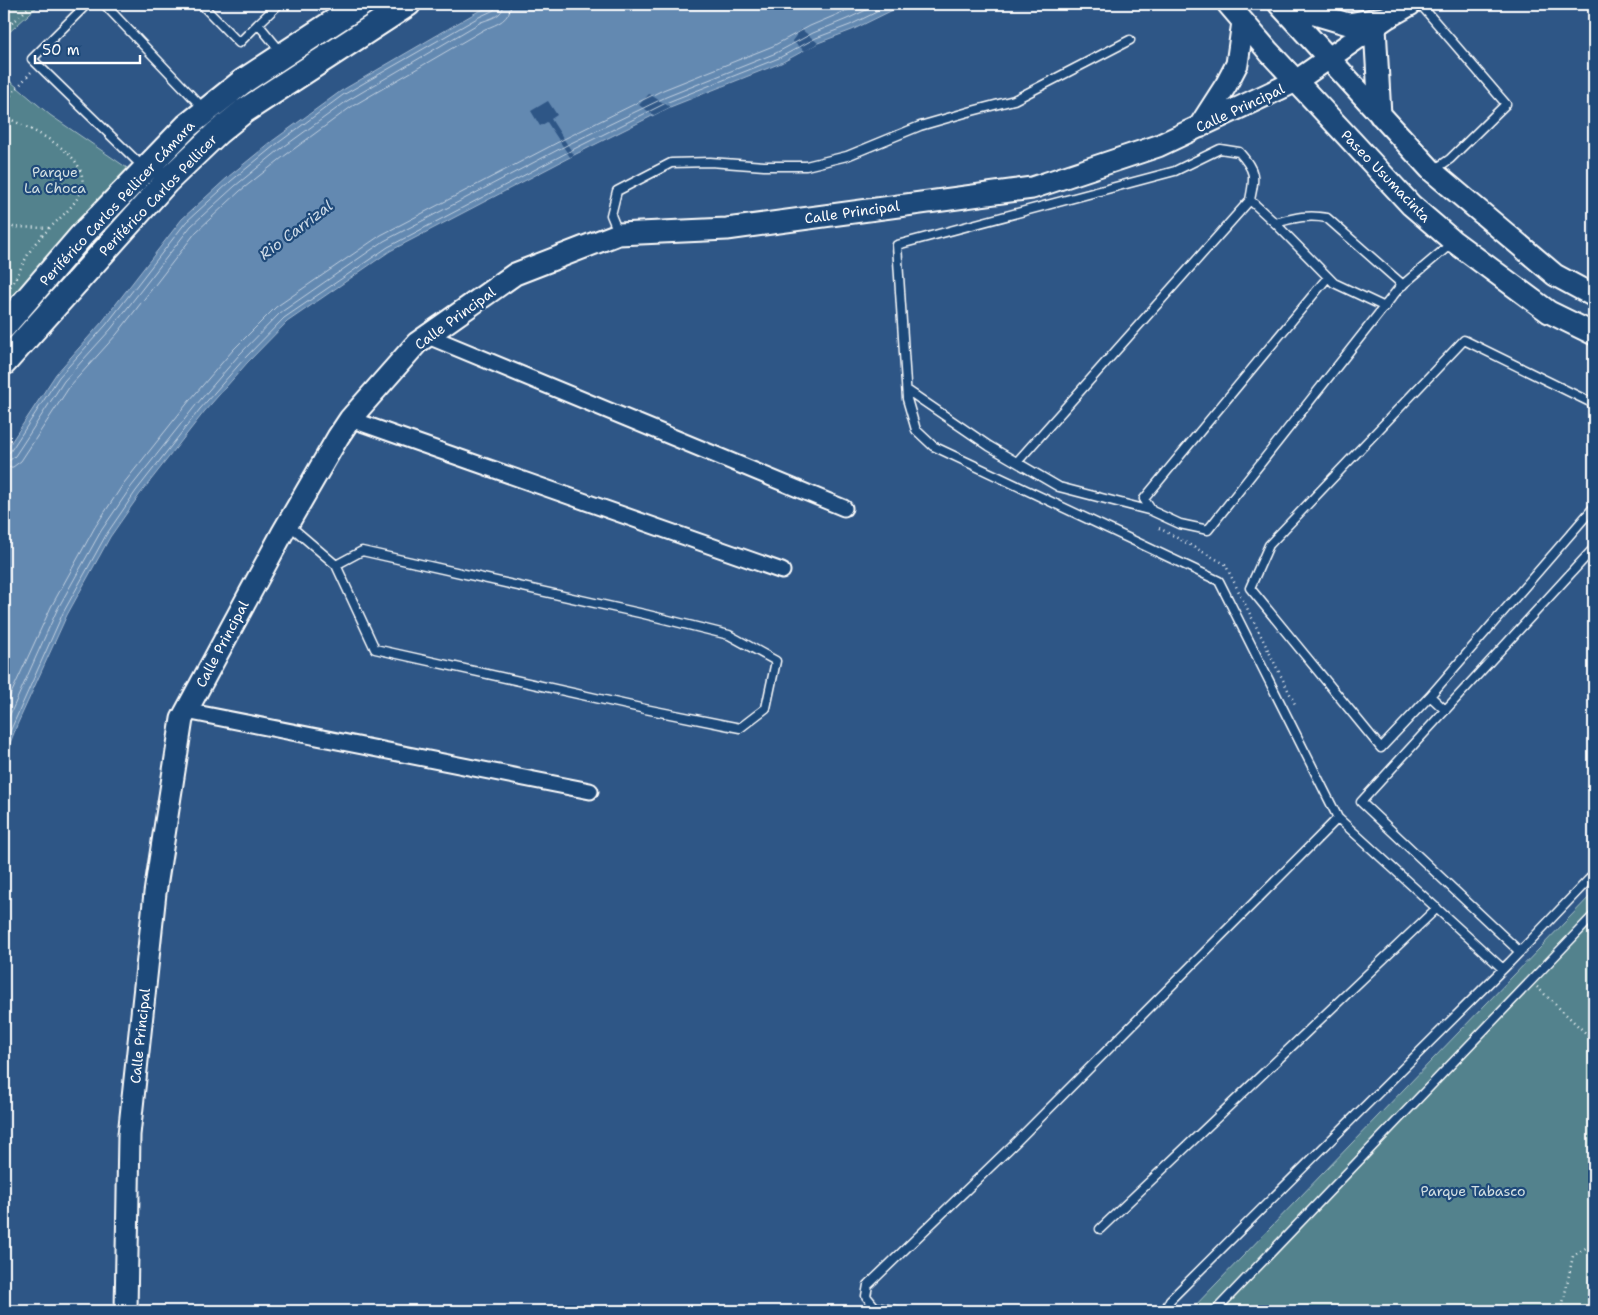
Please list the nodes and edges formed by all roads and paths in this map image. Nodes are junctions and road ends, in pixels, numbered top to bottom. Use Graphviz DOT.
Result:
graph roads {
  1 [pos="32,4"];
  2 [pos="88,4"];
  3 [pos="104,4"];
  4 [pos="201,4"];
  5 [pos="279,4"];
  6 [pos="361,4"];
  7 [pos="408,4"];
  8 [pos="1228,4"];
  9 [pos="1279,4"];
  10 [pos="1289,4"];
  11 [pos="1411,4"];
  12 [pos="1420,4"];
  13 [pos="1243,22"];
  14 [pos="1381,22"];
  15 [pos="258,24"];
  16 [pos="4,29"];
  17 [pos="1130,40"];
  18 [pos="283,55"];
  19 [pos="1328,59"];
  20 [pos="38,65"];
  21 [pos="1296,81"];
  22 [pos="4,103"];
  23 [pos="206,110"];
  24 [pos="1380,115"];
  25 [pos="4,116"];
  26 [pos="1199,127"];
  27 [pos="145,169"];
  28 [pos="1432,172"];
  29 [pos="1250,200"];
  30 [pos="4,222"];
  31 [pos="1275,223"];
  32 [pos="49,228"];
  33 [pos="618,234"];
  34 [pos="1453,241"];
  35 [pos="1328,277"];
  36 [pos="1403,285"];
  37 [pos="4,292"];
  38 [pos="1594,296"];
  39 [pos="1385,307"];
  40 [pos="4,326"];
  41 [pos="1594,334"];
  42 [pos="428,336"];
  43 [pos="4,363"];
  44 [pos="907,390"];
  45 [pos="1594,404"];
  46 [pos="350,419"];
  47 [pos="1017,462"];
  48 [pos="1594,507"];
  49 [pos="844,508"];
  50 [pos="1152,511"];
  51 [pos="287,524"];
  52 [pos="1158,527"];
  53 [pos="1594,548"];
  54 [pos="336,566"];
  55 [pos="782,571"];
  56 [pos="1430,696"];
  57 [pos="1446,710"];
  58 [pos="186,711"];
  59 [pos="1299,713"];
  60 [pos="590,791"];
  61 [pos="1338,818"];
  62 [pos="1594,874"];
  63 [pos="1437,908"];
  64 [pos="1594,915"];
  65 [pos="1520,952"];
  66 [pos="1503,969"];
  67 [pos="1530,982"];
  68 [pos="1594,1041"];
  69 [pos="1100,1228"];
  70 [pos="1594,1243"];
  71 [pos="126,1311"];
  72 [pos="899,1311"];
  73 [pos="1166,1311"];
  74 [pos="1214,1311"];
  75 [pos="1563,1311"];
  1 -- 16 [label="path"];
  2 -- 20 [label="lane"];
  3 -- 23 [label="lane"];
  4 -- 15 [label="lane"];
  5 -- 15 [label="lane"];
  6 -- 18 [label="main road, Periférico Carlos Pellicer Cámara"];
  7 -- 43 [label="main road, Periférico Carlos Pellicer"];
  8 -- 13 [label="main road, Paseo Usumacinta"];
  9 -- 19 [label="main road"];
  10 -- 14 [label="main road"];
  11 -- 14 [label="main road, Calle Principal"];
  12 -- 28 [label="lane"];
  13 -- 21 [label="main road, Paseo Usumacinta"];
  13 -- 26 [label="main road"];
  14 -- 19 [label="main road, Calle Principal"];
  14 -- 24 [label="main road"];
  15 -- 18 [label="lane"];
  17 -- 33 [label="lane"];
  18 -- 23 [label="main road, Periférico Carlos Pellicer Cámara"];
  19 -- 21 [label="main road, Calle Principal"];
  19 -- 24 [label="main road"];
  20 -- 22 [label="path"];
  20 -- 27 [label="lane"];
  21 -- 26 [label="main road, Calle Principal"];
  21 -- 34 [label="main road, Paseo Usumacinta"];
  23 -- 27 [label="main road, Periférico Carlos Pellicer Cámara"];
  24 -- 28 [label="main road"];
  25 -- 32 [label="path"];
  26 -- 33 [label="main road, Calle Principal"];
  27 -- 40 [label="main road, Periférico Carlos Pellicer Cámara"];
  28 -- 38 [label="main road"];
  29 -- 31 [label="lane"];
  29 -- 44 [label="lane"];
  29 -- 47 [label="lane"];
  30 -- 32 [label="path"];
  31 -- 35 [label="lane"];
  31 -- 36 [label="lane"];
  32 -- 37 [label="path"];
  33 -- 42 [label="main road, Calle Principal"];
  34 -- 36 [label="lane"];
  34 -- 41 [label="main road, Paseo Usumacinta"];
  35 -- 39 [label="lane"];
  35 -- 50 [label="lane"];
  36 -- 39 [label="lane"];
  39 -- 50 [label="lane"];
  42 -- 46 [label="main road, Calle Principal"];
  42 -- 49 [label="street"];
  44 -- 47 [label="lane"];
  44 -- 61 [label="lane"];
  45 -- 56 [label="lane"];
  46 -- 51 [label="main road, Calle Principal"];
  46 -- 55 [label="street"];
  47 -- 50 [label="lane"];
  48 -- 56 [label="lane"];
  51 -- 54 [label="lane"];
  51 -- 58 [label="main road, Calle Principal"];
  52 -- 59 [label="path"];
  53 -- 57 [label="lane"];
  54 -- 54 [label="lane"];
  56 -- 57 [label="lane"];
  57 -- 65 [label="lane"];
  58 -- 60 [label="street"];
  58 -- 71 [label="main road, Calle Principal"];
  61 -- 63 [label="lane"];
  61 -- 72 [label="lane"];
  62 -- 65 [label="lane"];
  63 -- 66 [label="lane"];
  63 -- 69 [label="lane"];
  64 -- 67 [label="lane"];
  65 -- 66 [label="lane"];
  66 -- 73 [label="lane"];
  67 -- 68 [label="path"];
  67 -- 74 [label="lane"];
  70 -- 75 [label="path"];
}
